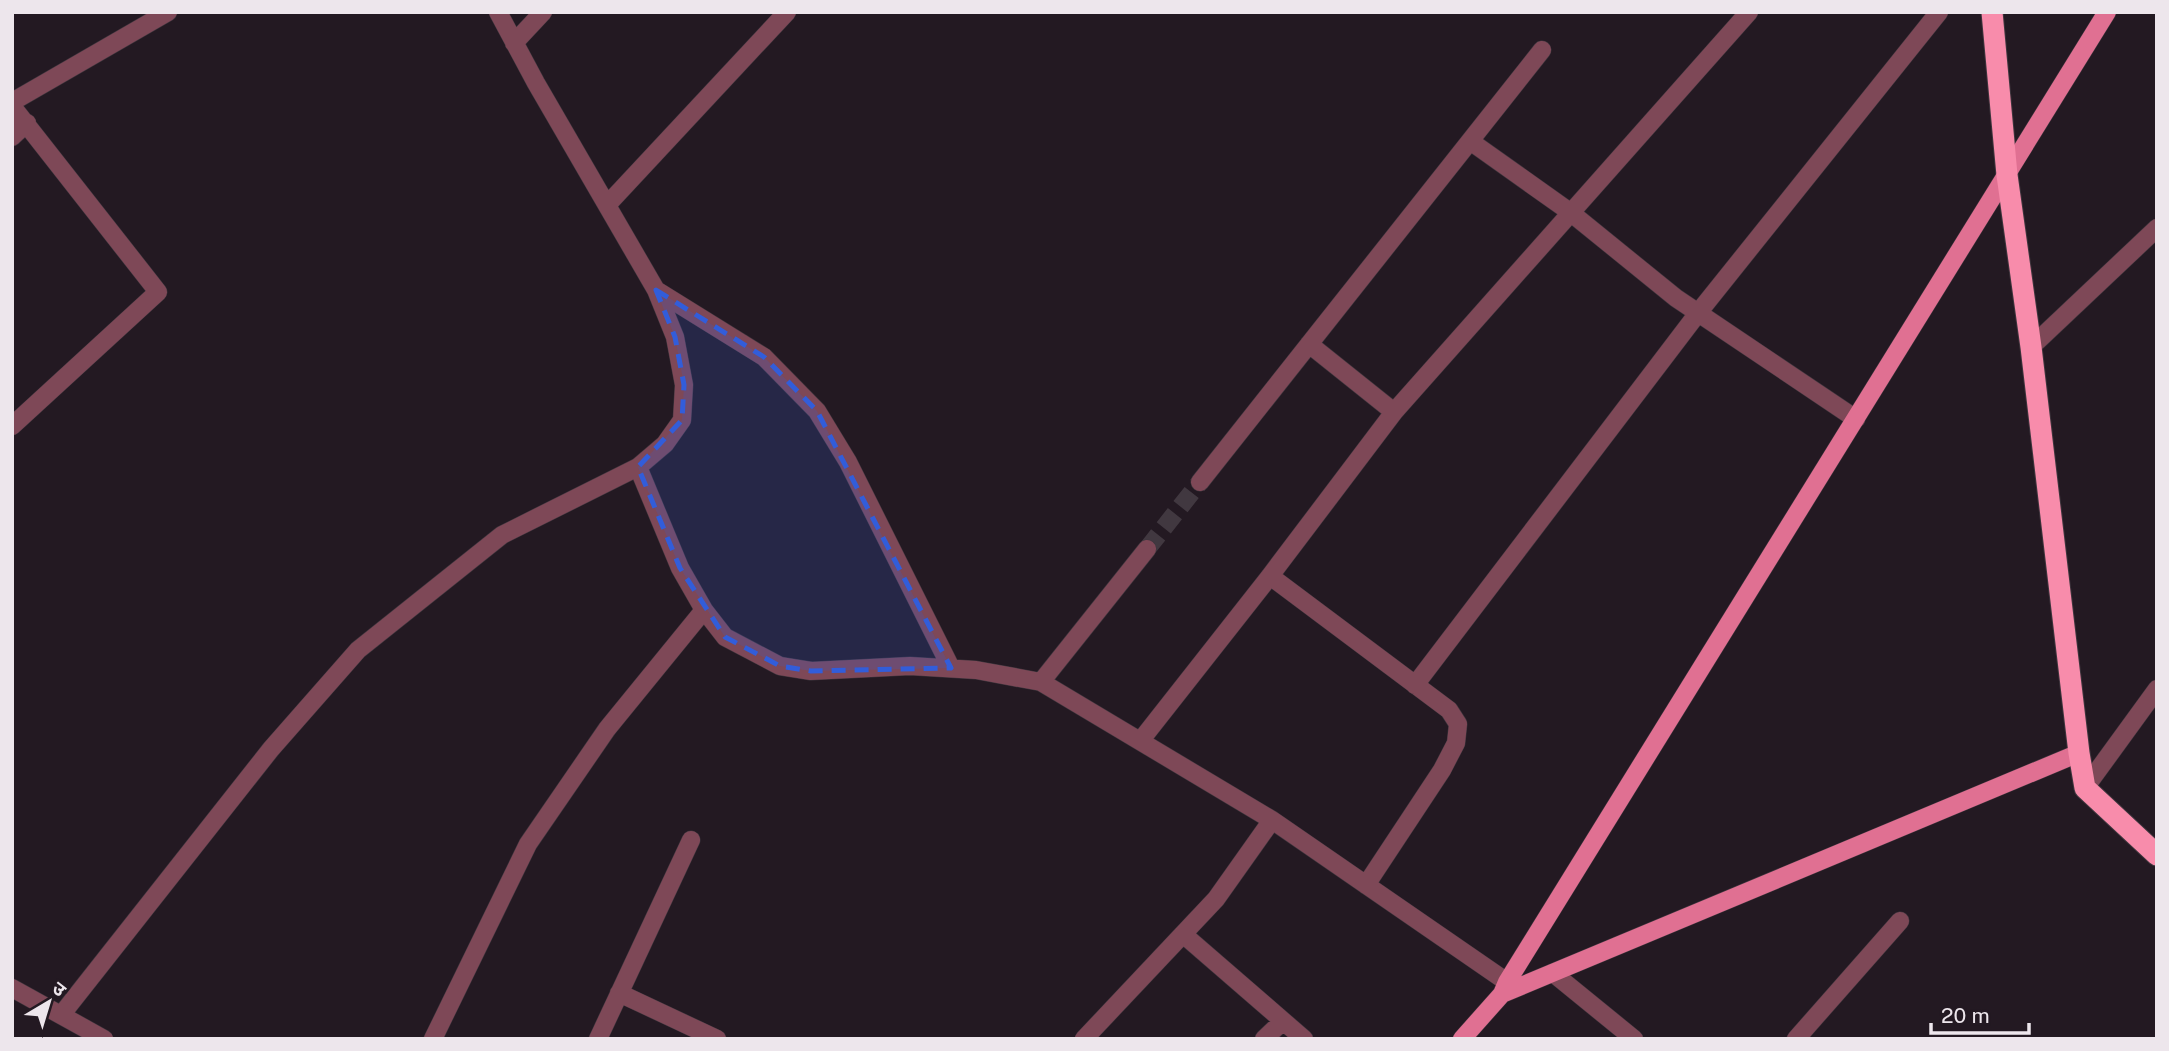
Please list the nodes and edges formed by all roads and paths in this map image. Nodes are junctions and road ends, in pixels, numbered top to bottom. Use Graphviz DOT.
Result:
graph roads {
  1 [pos="168,12"];
  2 [pos="498,12"];
  3 [pos="543,12"];
  4 [pos="787,12"];
  5 [pos="1749,12"];
  6 [pos="1939,12"];
  7 [pos="1992,12"];
  8 [pos="2107,12"];
  9 [pos="514,43"];
  10 [pos="1542,50"];
  11 [pos="12,104"];
  12 [pos="27,123"];
  13 [pos="12,137"];
  14 [pos="1470,141"];
  15 [pos="2007,175"];
  16 [pos="607,205"];
  17 [pos="1570,212"];
  18 [pos="2157,228"];
  19 [pos="656,290"];
  20 [pos="1698,313"];
  21 [pos="1309,344"];
  22 [pos="2031,347"];
  23 [pos="1394,412"];
  24 [pos="1856,419"];
  25 [pos="12,426"];
  26 [pos="638,467"];
  27 [pos="1200,482"];
  28 [pos="1147,548"];
  29 [pos="1270,576"];
  30 [pos="704,610"];
  31 [pos="951,668"];
  32 [pos="1041,682"];
  33 [pos="1415,685"];
  34 [pos="2157,689"];
  35 [pos="1141,740"];
  36 [pos="2078,754"];
  37 [pos="2085,788"];
  38 [pos="1272,820"];
  39 [pos="691,840"];
  40 [pos="2157,855"];
  41 [pos="1366,885"];
  42 [pos="1900,921"];
  43 [pos="1184,935"];
  44 [pos="1553,973"];
  45 [pos="12,988"];
  46 [pos="1504,988"];
  47 [pos="619,993"];
  48 [pos="62,1014"];
  49 [pos="1283,1021"];
  50 [pos="104,1039"];
  51 [pos="433,1039"];
  52 [pos="598,1039"];
  53 [pos="717,1039"];
  54 [pos="1084,1039"];
  55 [pos="1264,1039"];
  56 [pos="1304,1039"];
  57 [pos="1462,1039"];
  58 [pos="1634,1039"];
  59 [pos="1796,1039"];
  1 -- 11 [label="street"];
  2 -- 9 [label="street"];
  3 -- 9 [label="street"];
  4 -- 16 [label="street"];
  5 -- 17 [label="street"];
  6 -- 20 [label="street"];
  7 -- 15 [label="highway"];
  8 -- 15 [label="main road"];
  9 -- 16 [label="street"];
  10 -- 14 [label="street"];
  11 -- 12 [label="street"];
  12 -- 13 [label="street"];
  12 -- 25 [label="street"];
  14 -- 17 [label="street"];
  14 -- 21 [label="street"];
  15 -- 22 [label="highway"];
  15 -- 24 [label="main road"];
  16 -- 19 [label="street"];
  17 -- 20 [label="street"];
  17 -- 23 [label="street"];
  18 -- 22 [label="street"];
  19 -- 26 [label="street"];
  19 -- 31 [label="street"];
  20 -- 24 [label="street"];
  20 -- 33 [label="street"];
  21 -- 23 [label="street"];
  21 -- 27 [label="street"];
  22 -- 36 [label="highway"];
  23 -- 29 [label="street"];
  24 -- 46 [label="main road"];
  26 -- 30 [label="street"];
  26 -- 48 [label="street"];
  28 -- 32 [label="street"];
  29 -- 33 [label="street"];
  29 -- 35 [label="street"];
  30 -- 31 [label="street"];
  30 -- 51 [label="street"];
  31 -- 32 [label="street"];
  32 -- 35 [label="street"];
  33 -- 41 [label="street"];
  34 -- 37 [label="street"];
  35 -- 38 [label="street"];
  36 -- 37 [label="highway"];
  36 -- 44 [label="main road"];
  37 -- 40 [label="highway"];
  38 -- 41 [label="street"];
  38 -- 43 [label="street"];
  39 -- 47 [label="street"];
  41 -- 46 [label="street"];
  42 -- 59 [label="street"];
  43 -- 49 [label="street"];
  43 -- 54 [label="street"];
  44 -- 46 [label="main road"];
  44 -- 58 [label="street"];
  45 -- 48 [label="street"];
  46 -- 57 [label="main road"];
  47 -- 52 [label="street"];
  47 -- 53 [label="street"];
  48 -- 50 [label="street"];
  49 -- 55 [label="street"];
  49 -- 56 [label="street"];
}
